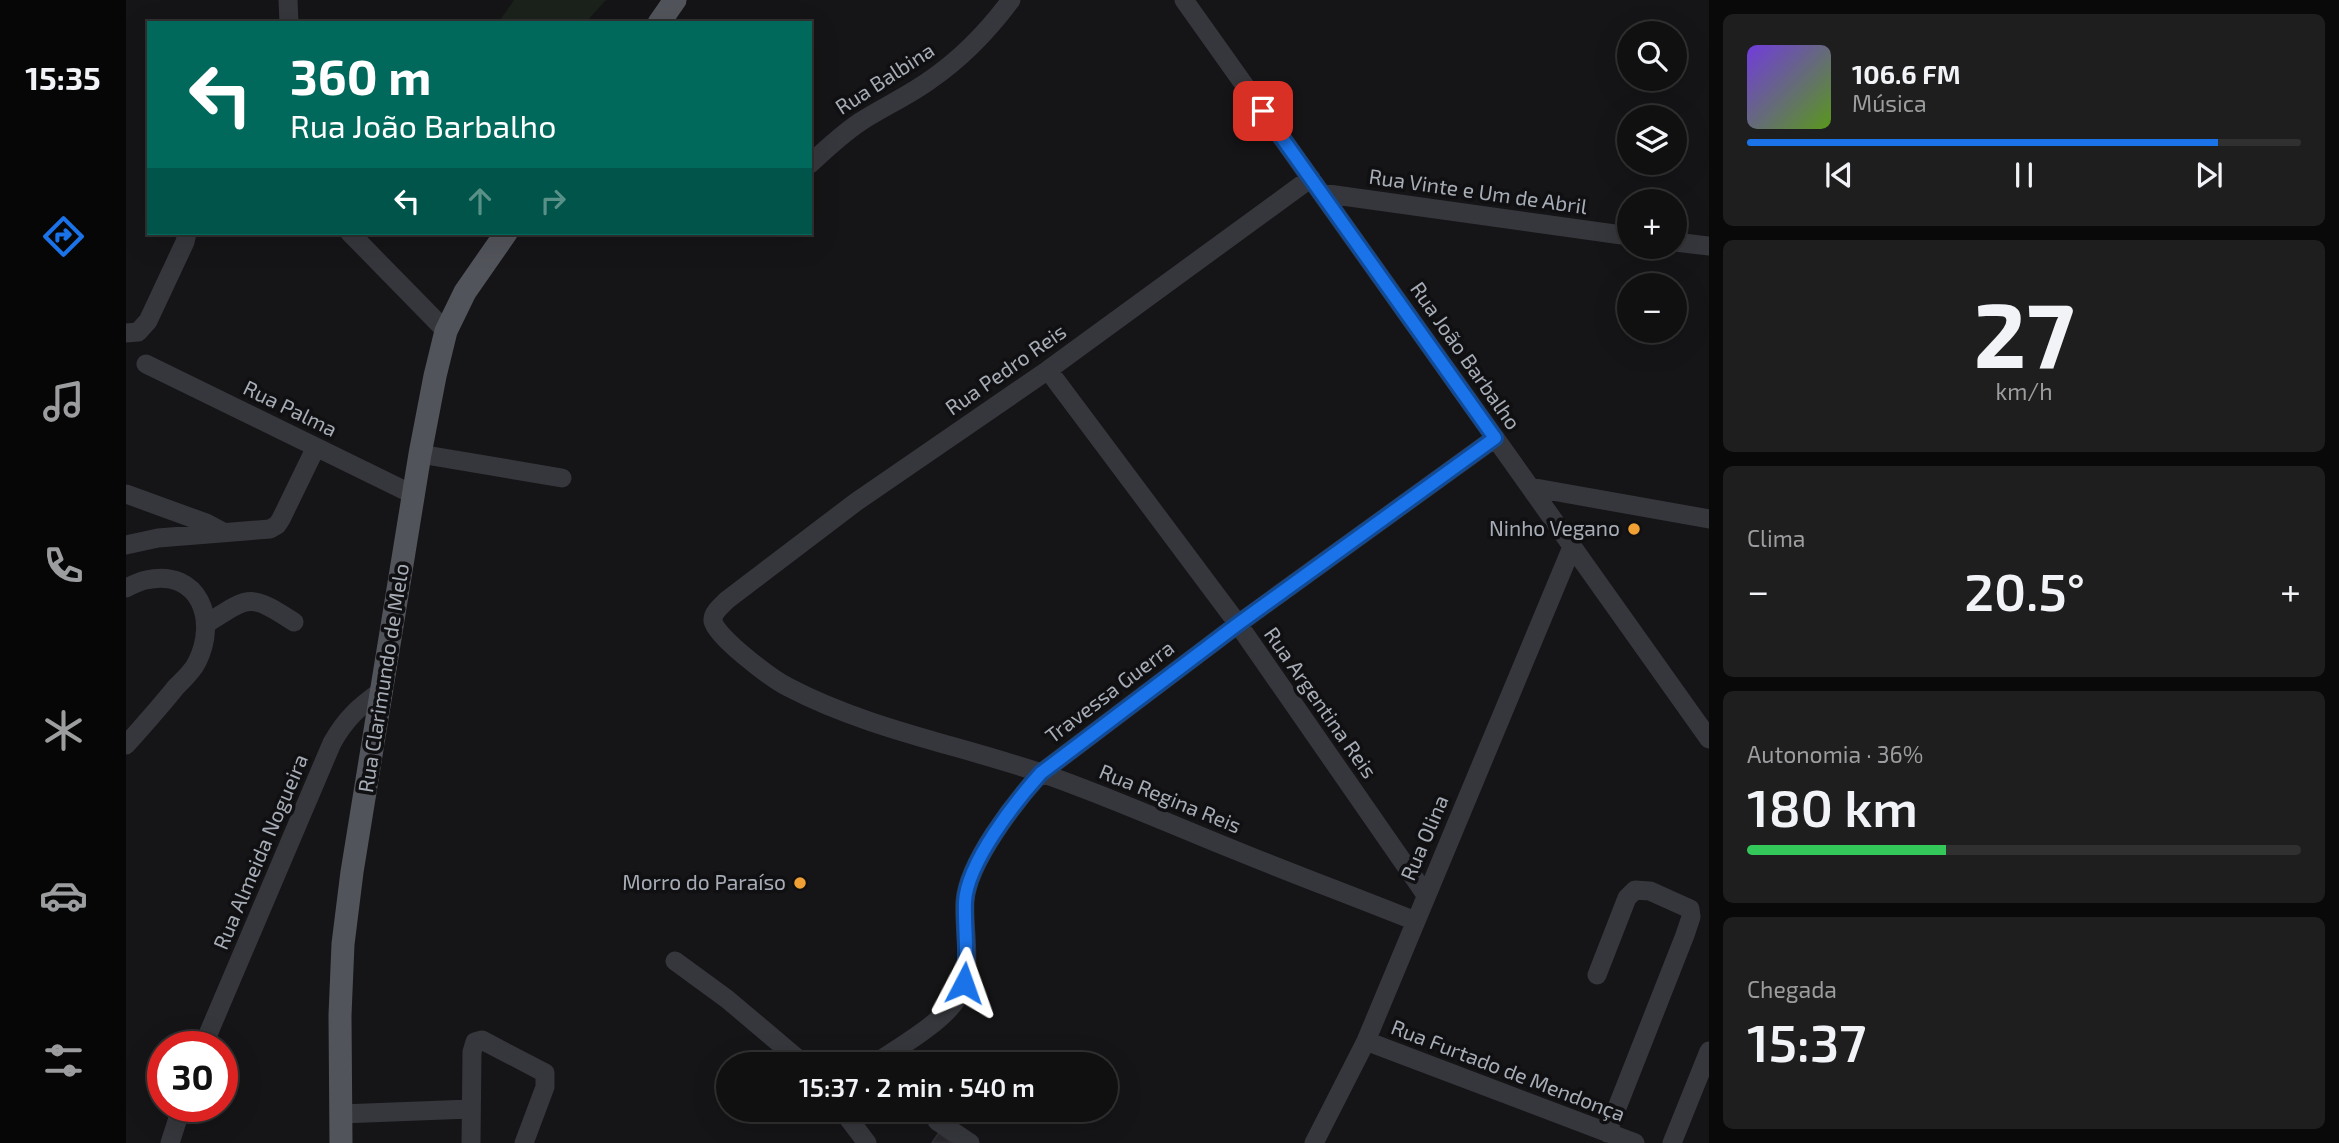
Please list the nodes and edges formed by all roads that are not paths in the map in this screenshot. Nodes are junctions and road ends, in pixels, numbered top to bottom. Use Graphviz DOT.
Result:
graph roads {
  1 [pos="288,0"];
  2 [pos="675,0"];
  3 [pos="1011,0"];
  4 [pos="1184,0"];
  5 [pos="289,21"];
  6 [pos="660,21"];
  7 [pos="812,162"];
  8 [pos="1316,185"];
  9 [pos="1617,234"];
  10 [pos="187,235"];
  11 [pos="352,235"];
  12 [pos="505,235"];
  13 [pos="1687,243"];
  14 [pos="1709,246"];
  15 [pos="446,331"];
  16 [pos="126,333"];
  17 [pos="146,364"];
  18 [pos="1048,370"];
  19 [pos="1495,438"];
  20 [pos="316,447"];
  21 [pos="420,454"];
  22 [pos="562,478"];
  23 [pos="1530,487"];
  24 [pos="126,494"];
  25 [pos="414,495"];
  26 [pos="1709,519"];
  27 [pos="224,533"];
  28 [pos="126,545"];
  29 [pos="1572,547"];
  30 [pos="126,588"];
  31 [pos="727,600"];
  32 [pos="294,622"];
  33 [pos="206,624"];
  34 [pos="1238,624"];
  35 [pos="382,691"];
  36 [pos="1709,739"];
  37 [pos="126,745"];
  38 [pos="1041,773"];
  39 [pos="1426,895"];
  40 [pos="1415,920"];
  41 [pos="675,961"];
  42 [pos="1597,975"];
  43 [pos="209,1031"];
  44 [pos="1366,1041"];
  45 [pos="1709,1051"];
  46 [pos="790,1052"];
  47 [pos="891,1052"];
  48 [pos="470,1109"];
  49 [pos="341,1114"];
  50 [pos="177,1122"];
  51 [pos="851,1122"];
  52 [pos="938,1122"];
  53 [pos="1607,1133"];
  54 [pos="170,1143"];
  55 [pos="341,1143"];
  56 [pos="471,1143"];
  57 [pos="524,1143"];
  58 [pos="867,1143"];
  59 [pos="970,1143"];
  60 [pos="1314,1143"];
  61 [pos="1635,1143"];
  62 [pos="1672,1143"];
  1 -- 5 [label="street"];
  2 -- 6 [label="main road"];
  3 -- 7 [label="street, Rua Balbina"];
  4 -- 8 [label="street, Rua João Barbalho"];
  8 -- 9 [label="street, Rua Vinte e Um de Abril"];
  8 -- 18 [label="street, Rua Pedro Reis"];
  8 -- 19 [label="street, Rua João Barbalho"];
  10 -- 16 [label="street"];
  11 -- 15 [label="street"];
  12 -- 15 [label="main road, Rua Clarimundo de Melo"];
  13 -- 14 [label="street"];
  15 -- 21 [label="main road, Rua Clarimundo de Melo"];
  17 -- 20 [label="street, Rua Palma"];
  18 -- 31 [label="street, Rua Pedro Reis"];
  18 -- 34 [label="street, Rua Argentina Reis"];
  19 -- 23 [label="street, Rua João Barbalho"];
  19 -- 34 [label="street, Travessa Guerra"];
  20 -- 25 [label="street, Rua Palma"];
  20 -- 27 [label="street"];
  21 -- 22 [label="street"];
  21 -- 25 [label="main road, Rua Clarimundo de Melo"];
  23 -- 26 [label="street"];
  23 -- 29 [label="street, Rua João Barbalho"];
  24 -- 27 [label="street"];
  25 -- 35 [label="main road, Rua Clarimundo de Melo"];
  27 -- 28 [label="street"];
  29 -- 36 [label="street, Rua João Barbalho"];
  29 -- 39 [label="street, Rua Olina"];
  30 -- 33 [label="street"];
  31 -- 38 [label="street, Rua Regina Reis"];
  32 -- 33 [label="street"];
  33 -- 37 [label="street"];
  34 -- 38 [label="street, Travessa Guerra"];
  34 -- 39 [label="street, Rua Argentina Reis"];
  35 -- 43 [label="street, Rua Almeida Nogueira"];
  35 -- 49 [label="main road, Rua Clarimundo de Melo"];
  38 -- 40 [label="street, Rua Regina Reis"];
  38 -- 47 [label="street, Travessa Guerra"];
  39 -- 40 [label="street, Rua Olina"];
  40 -- 44 [label="street, Rua Olina"];
  41 -- 46 [label="street"];
  42 -- 53 [label="street"];
  44 -- 53 [label="street, Rua Furtado de Mendonça"];
  44 -- 60 [label="street, Rua Olina"];
  45 -- 62 [label="street"];
  48 -- 49 [label="street"];
  48 -- 56 [label="street"];
  48 -- 57 [label="street"];
  49 -- 55 [label="main road, Rua Clarimundo de Melo"];
  50 -- 54 [label="street"];
  51 -- 58 [label="street"];
  52 -- 59 [label="street"];
  53 -- 61 [label="street, Rua Furtado de Mendonça"];
}
